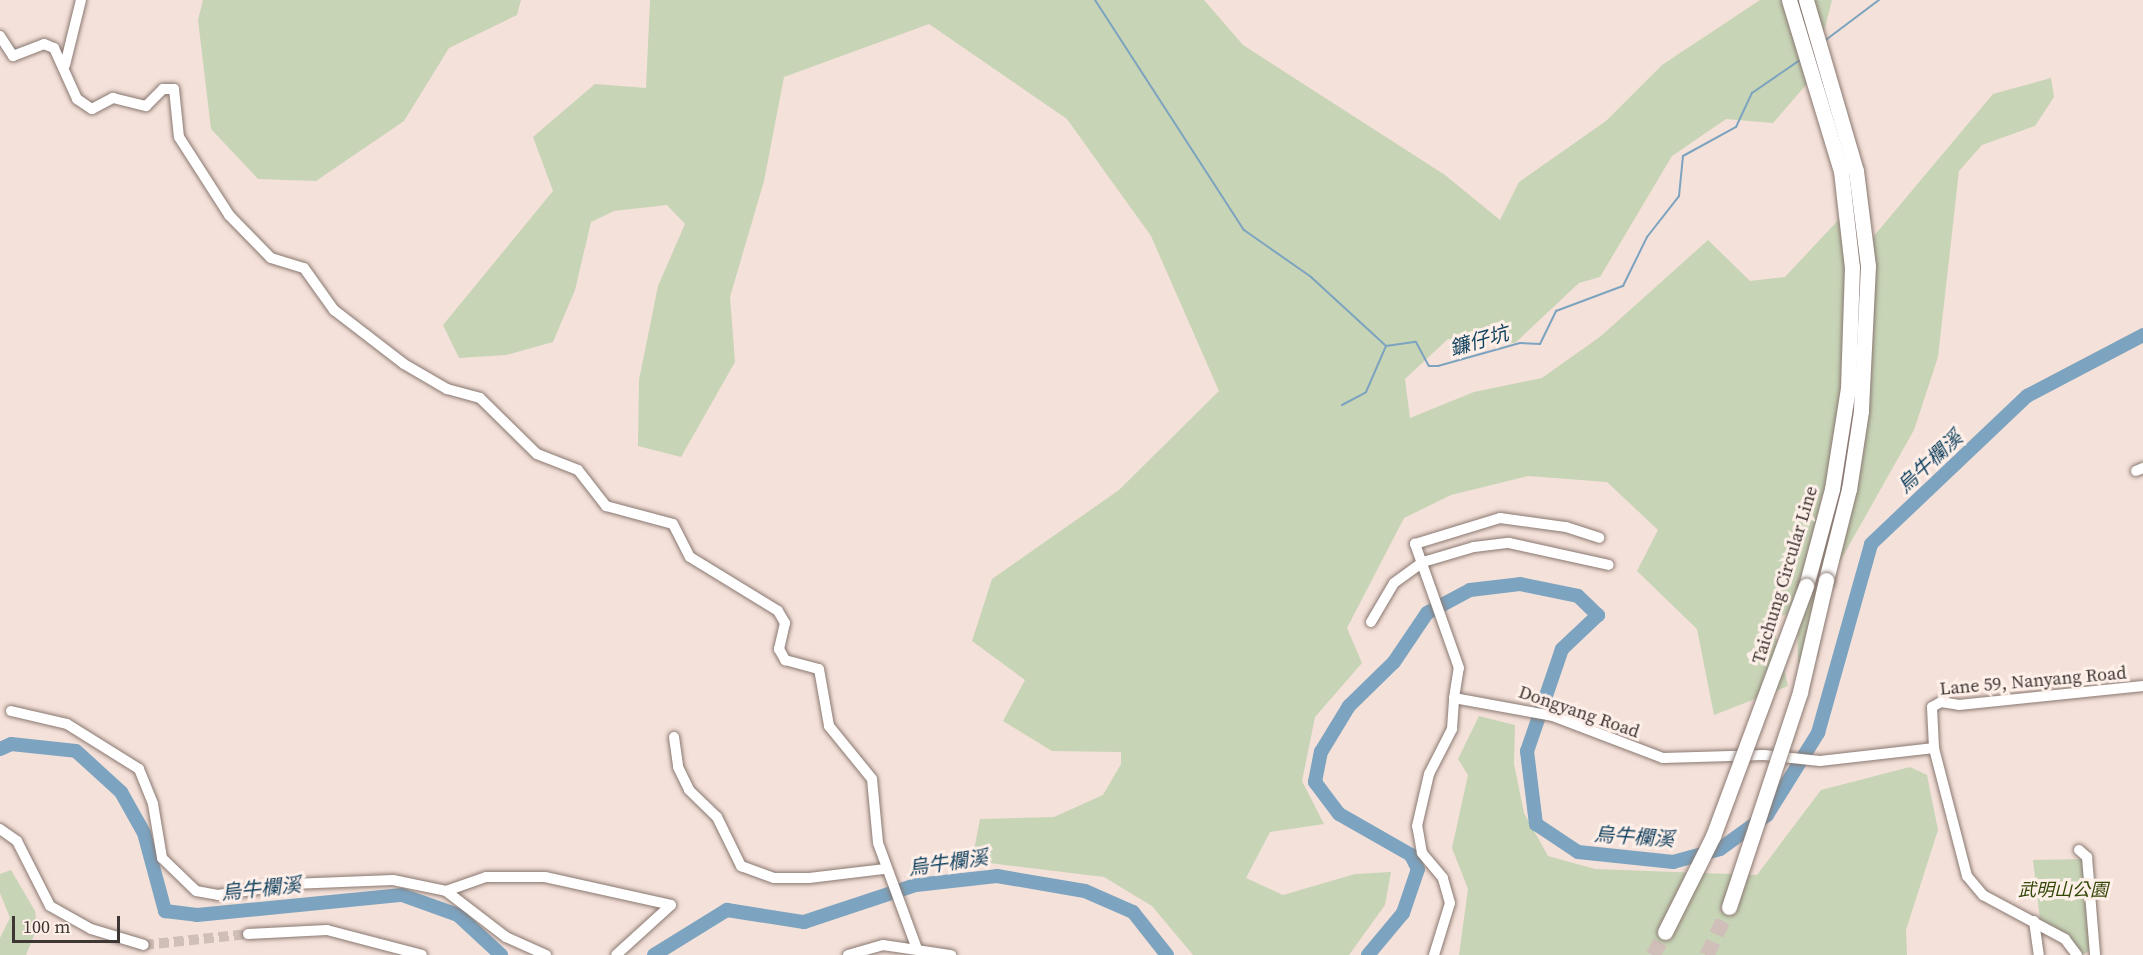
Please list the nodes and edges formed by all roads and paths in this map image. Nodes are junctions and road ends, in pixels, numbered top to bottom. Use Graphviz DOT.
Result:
graph roads {
  1 [pos="81,0"];
  2 [pos="1789,0"];
  3 [pos="1806,0"];
  4 [pos="0,36"];
  5 [pos="65,65"];
  6 [pos="1599,538"];
  7 [pos="1423,562"];
  8 [pos="1609,565"];
  9 [pos="1371,622"];
  10 [pos="2143,686"];
  11 [pos="1454,698"];
  12 [pos="11,711"];
  13 [pos="674,737"];
  14 [pos="1935,748"];
  15 [pos="0,829"];
  16 [pos="2079,850"];
  17 [pos="885,868"];
  18 [pos="446,891"];
  19 [pos="1729,908"];
  20 [pos="2034,921"];
  21 [pos="1665,932"];
  22 [pos="248,934"];
  23 [pos="144,945"];
  24 [pos="918,949"];
  25 [pos="422,955"];
  26 [pos="546,955"];
  27 [pos="616,955"];
  28 [pos="848,955"];
  29 [pos="951,955"];
  30 [pos="1434,955"];
  31 [pos="2039,955"];
  32 [pos="2077,955"];
  33 [pos="2095,955"];
  1 -- 5 [label="street"];
  2 -- 21 [label="highway, Taichung Circular Line, bridge"];
  3 -- 19 [label="highway, Taichung Circular Line, bridge"];
  4 -- 5 [label="street"];
  5 -- 17 [label="street"];
  6 -- 7 [label="street"];
  7 -- 8 [label="street"];
  7 -- 9 [label="street"];
  7 -- 11 [label="street"];
  10 -- 14 [label="street, Lane 59, Nanyang Road"];
  11 -- 14 [label="street, Dongyang Road"];
  11 -- 30 [label="street"];
  12 -- 18 [label="street"];
  13 -- 17 [label="street"];
  14 -- 20 [label="street"];
  15 -- 23 [label="street"];
  16 -- 33 [label="street"];
  17 -- 24 [label="street"];
  18 -- 26 [label="street"];
  18 -- 27 [label="street"];
  20 -- 31 [label="street"];
  20 -- 32 [label="street"];
  22 -- 25 [label="street"];
  24 -- 28 [label="street"];
  24 -- 29 [label="street"];
}
